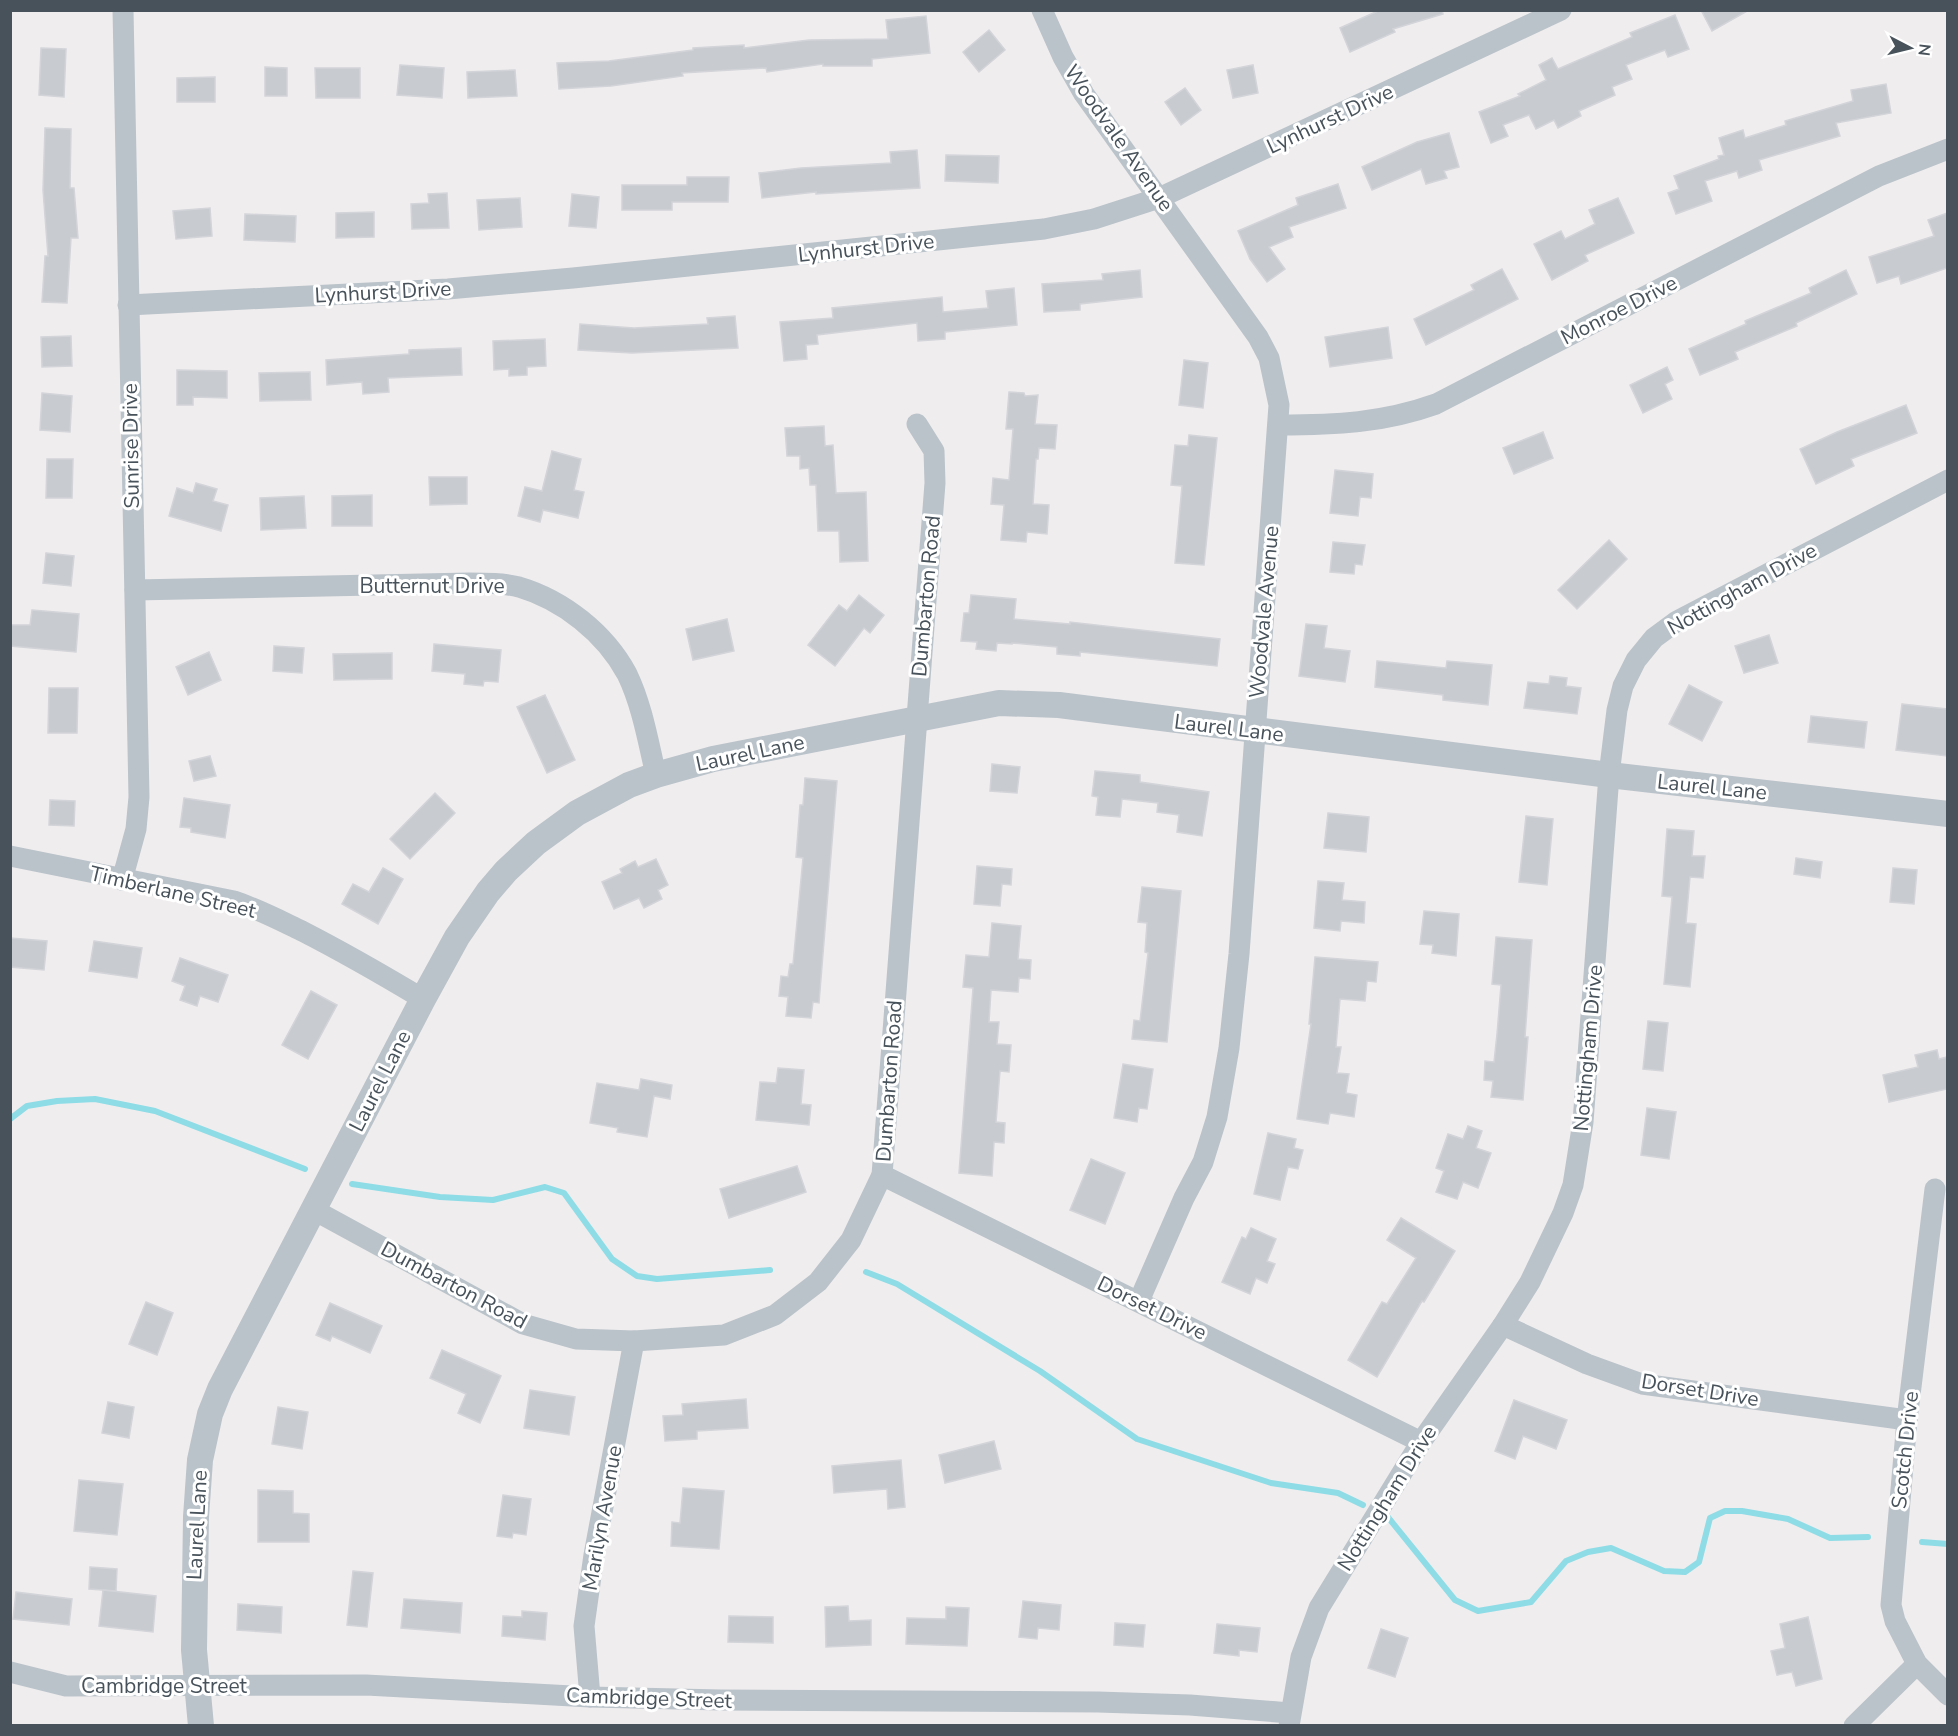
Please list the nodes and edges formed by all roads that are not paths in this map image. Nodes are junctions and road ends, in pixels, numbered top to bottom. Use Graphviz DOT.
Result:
graph roads {
  1 [pos="123,10"];
  2 [pos="1042,10"];
  3 [pos="1561,10"];
  4 [pos="1947,149"];
  5 [pos="1159,198"];
  6 [pos="128,305"];
  7 [pos="916,424"];
  8 [pos="1279,425"];
  9 [pos="1947,480"];
  10 [pos="135,590"];
  11 [pos="916,719"];
  12 [pos="1254,731"];
  13 [pos="656,775"];
  14 [pos="1609,775"];
  15 [pos="1947,814"];
  16 [pos="10,856"];
  17 [pos="122,880"];
  18 [pos="423,999"];
  19 [pos="882,1175"];
  20 [pos="1935,1189"];
  21 [pos="314,1209"];
  22 [pos="1139,1301"];
  23 [pos="1503,1325"];
  24 [pos="634,1341"];
  25 [pos="1907,1420"];
  26 [pos="1421,1442"];
  27 [pos="1917,1664"];
  28 [pos="10,1672"];
  29 [pos="197,1687"];
  30 [pos="1947,1695"];
  31 [pos="590,1697"];
  32 [pos="1289,1719"];
  33 [pos="201,1725"];
  34 [pos="1854,1725"];
  1 -- 6 [label="street, Sunrise Drive"];
  2 -- 5 [label="street, Woodvale Avenue"];
  3 -- 5 [label="street, Lynhurst Drive"];
  4 -- 8 [label="street, Monroe Drive"];
  5 -- 6 [label="street, Lynhurst Drive"];
  5 -- 8 [label="street, Woodvale Avenue"];
  6 -- 10 [label="street, Sunrise Drive"];
  7 -- 11 [label="street, Dumbarton Road"];
  8 -- 12 [label="street, Woodvale Avenue"];
  9 -- 14 [label="street, Nottingham Drive"];
  10 -- 13 [label="street, Butternut Drive"];
  10 -- 17 [label="street, Sunrise Drive"];
  11 -- 12 [label="street, Laurel Lane"];
  11 -- 13 [label="street, Laurel Lane"];
  11 -- 19 [label="street, Dumbarton Road"];
  12 -- 14 [label="street, Laurel Lane"];
  12 -- 22 [label="street, Woodvale Avenue"];
  13 -- 18 [label="street, Laurel Lane"];
  14 -- 15 [label="street, Laurel Lane"];
  14 -- 23 [label="street, Nottingham Drive"];
  16 -- 17 [label="street, Timberlane Street"];
  17 -- 18 [label="street, Timberlane Street"];
  18 -- 21 [label="street, Laurel Lane"];
  19 -- 22 [label="street, Dorset Drive"];
  19 -- 24 [label="street, Dumbarton Road"];
  20 -- 25 [label="street, Scotch Drive"];
  21 -- 24 [label="street, Dumbarton Road"];
  21 -- 29 [label="street, Laurel Lane"];
  22 -- 26 [label="street, Dorset Drive"];
  23 -- 25 [label="street, Dorset Drive"];
  23 -- 26 [label="street, Nottingham Drive"];
  24 -- 31 [label="street, Marilyn Avenue"];
  25 -- 27 [label="street, Scotch Drive"];
  26 -- 32 [label="street, Nottingham Drive"];
  27 -- 30 [label="street, Scotch Drive"];
  27 -- 34 [label="street"];
  28 -- 29 [label="street, Cambridge Street"];
  29 -- 31 [label="street, Cambridge Street"];
  29 -- 33 [label="street, Laurel Lane"];
  31 -- 32 [label="street, Cambridge Street"];
}
